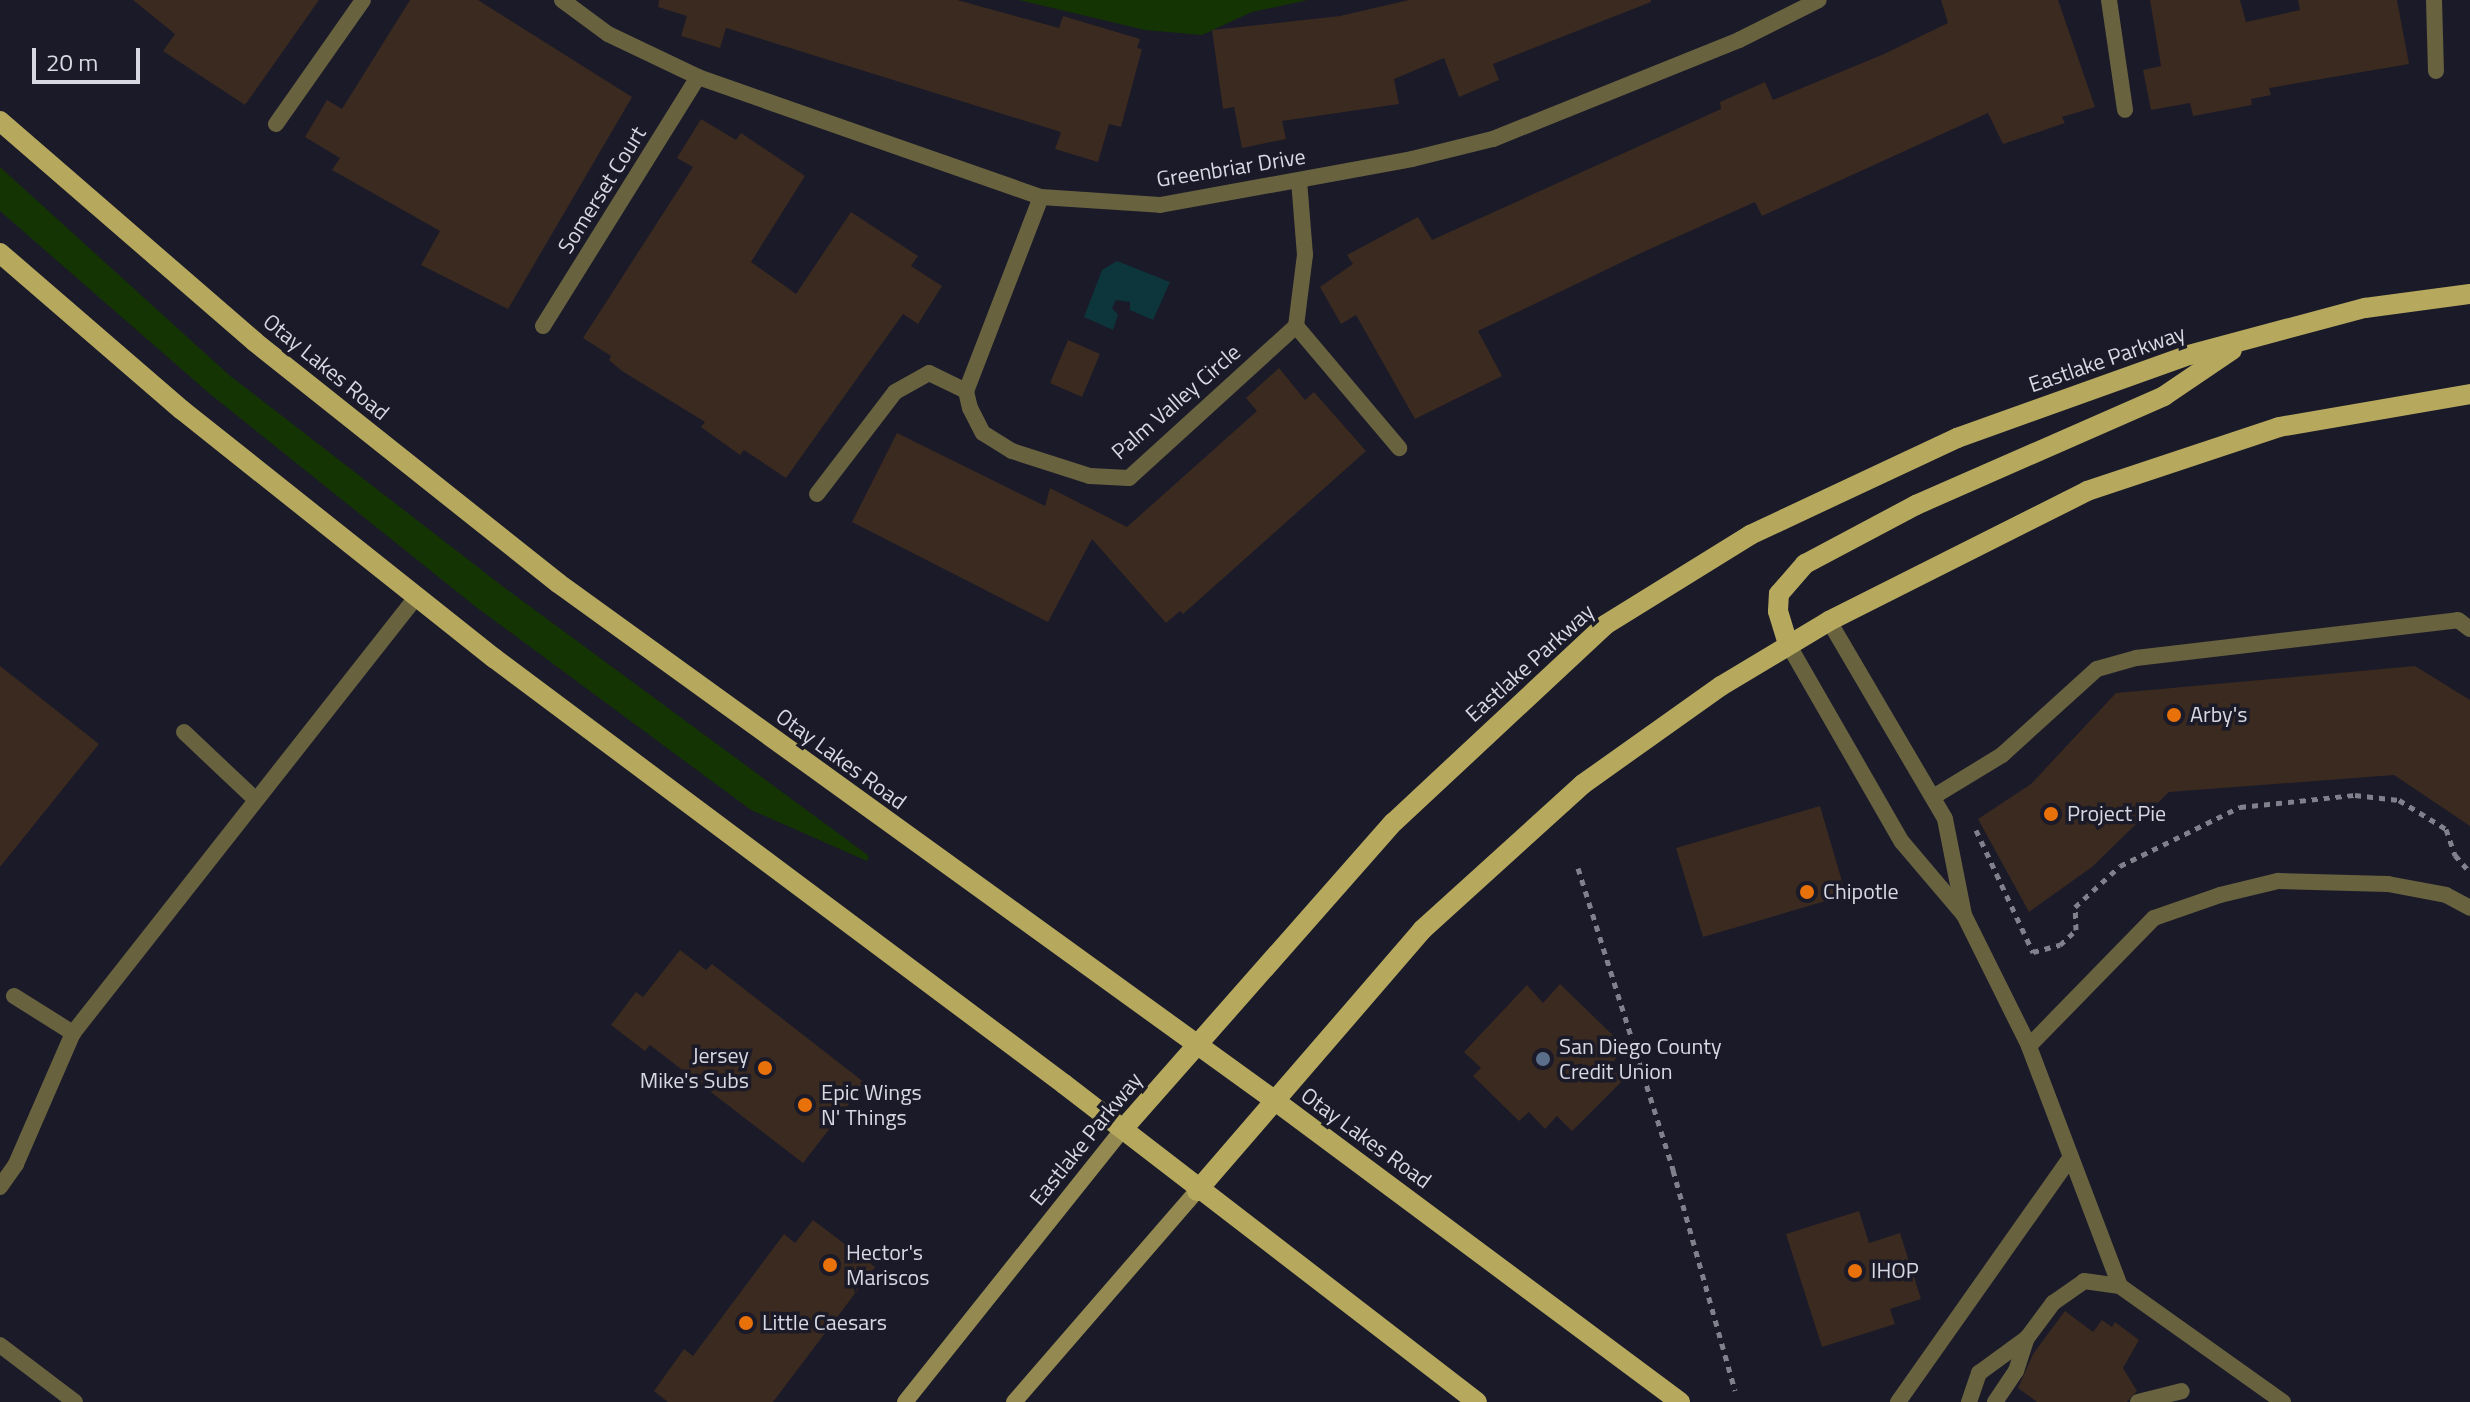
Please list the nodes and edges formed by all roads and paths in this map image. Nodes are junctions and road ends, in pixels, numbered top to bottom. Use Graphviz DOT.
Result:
graph roads {
  1 [pos="363,0"];
  2 [pos="562,0"];
  3 [pos="1819,0"];
  4 [pos="2109,0"];
  5 [pos="2434,0"];
  6 [pos="2436,71"];
  7 [pos="698,77"];
  8 [pos="2125,110"];
  9 [pos="0,121"];
  10 [pos="276,124"];
  11 [pos="1299,180"];
  12 [pos="1041,197"];
  13 [pos="0,253"];
  14 [pos="2470,294"];
  15 [pos="543,326"];
  16 [pos="1296,326"];
  17 [pos="2242,343"];
  18 [pos="966,391"];
  19 [pos="2470,394"];
  20 [pos="1399,448"];
  21 [pos="817,494"];
  22 [pos="417,596"];
  23 [pos="1829,621"];
  24 [pos="2470,629"];
  25 [pos="1788,644"];
  26 [pos="184,732"];
  27 [pos="1933,797"];
  28 [pos="256,800"];
  29 [pos="1971,821"];
  30 [pos="1578,868"];
  31 [pos="2470,872"];
  32 [pos="2470,908"];
  33 [pos="1964,915"];
  34 [pos="14,996"];
  35 [pos="73,1033"];
  36 [pos="1193,1046"];
  37 [pos="2029,1046"];
  38 [pos="1274,1100"];
  39 [pos="1123,1129"];
  40 [pos="2071,1157"];
  41 [pos="0,1187"];
  42 [pos="1197,1191"];
  43 [pos="2120,1286"];
  44 [pos="2027,1338"];
  45 [pos="0,1345"];
  46 [pos="1735,1390"];
  47 [pos="2182,1391"];
  48 [pos="75,1402"];
  49 [pos="905,1402"];
  50 [pos="1014,1402"];
  51 [pos="1477,1402"];
  52 [pos="1680,1402"];
  53 [pos="1898,1402"];
  54 [pos="1969,1402"];
  55 [pos="1995,1402"];
  56 [pos="2138,1402"];
  57 [pos="2283,1402"];
  1 -- 10 [label="street"];
  2 -- 7 [label="street, Greenbriar Drive"];
  3 -- 11 [label="street, Greenbriar Drive"];
  4 -- 8 [label="street"];
  5 -- 6 [label="street"];
  7 -- 12 [label="street, Greenbriar Drive"];
  7 -- 15 [label="street, Somerset Court"];
  9 -- 36 [label="main road, Otay Lakes Road"];
  11 -- 12 [label="street, Greenbriar Drive"];
  11 -- 16 [label="street"];
  12 -- 18 [label="street"];
  13 -- 22 [label="main road"];
  14 -- 17 [label="main road, Eastlake Parkway"];
  16 -- 18 [label="street, Palm Valley Circle"];
  16 -- 20 [label="street"];
  17 -- 25 [label="main road"];
  17 -- 36 [label="main road, Eastlake Parkway"];
  18 -- 21 [label="street"];
  19 -- 23 [label="main road"];
  22 -- 28 [label="street"];
  22 -- 39 [label="main road"];
  23 -- 25 [label="main road"];
  23 -- 27 [label="street"];
  24 -- 27 [label="street"];
  25 -- 33 [label="street"];
  25 -- 38 [label="main road"];
  26 -- 28 [label="street"];
  27 -- 33 [label="street"];
  28 -- 35 [label="street"];
  29 -- 31 [label="path"];
  30 -- 46 [label="path"];
  32 -- 37 [label="street"];
  33 -- 37 [label="street"];
  34 -- 35 [label="street"];
  35 -- 41 [label="street"];
  36 -- 38 [label="main road, Otay Lakes Road"];
  36 -- 39 [label="main road, Eastlake Parkway"];
  37 -- 40 [label="street"];
  38 -- 42 [label="main road"];
  38 -- 52 [label="main road, Otay Lakes Road"];
  39 -- 42 [label="main road"];
  39 -- 49 [label="main road, Eastlake Parkway"];
  40 -- 43 [label="street"];
  40 -- 53 [label="street"];
  42 -- 50 [label="main road"];
  42 -- 51 [label="main road"];
  43 -- 44 [label="street"];
  43 -- 57 [label="street"];
  44 -- 54 [label="street"];
  44 -- 55 [label="street"];
  45 -- 48 [label="street"];
  47 -- 56 [label="street"];
}
